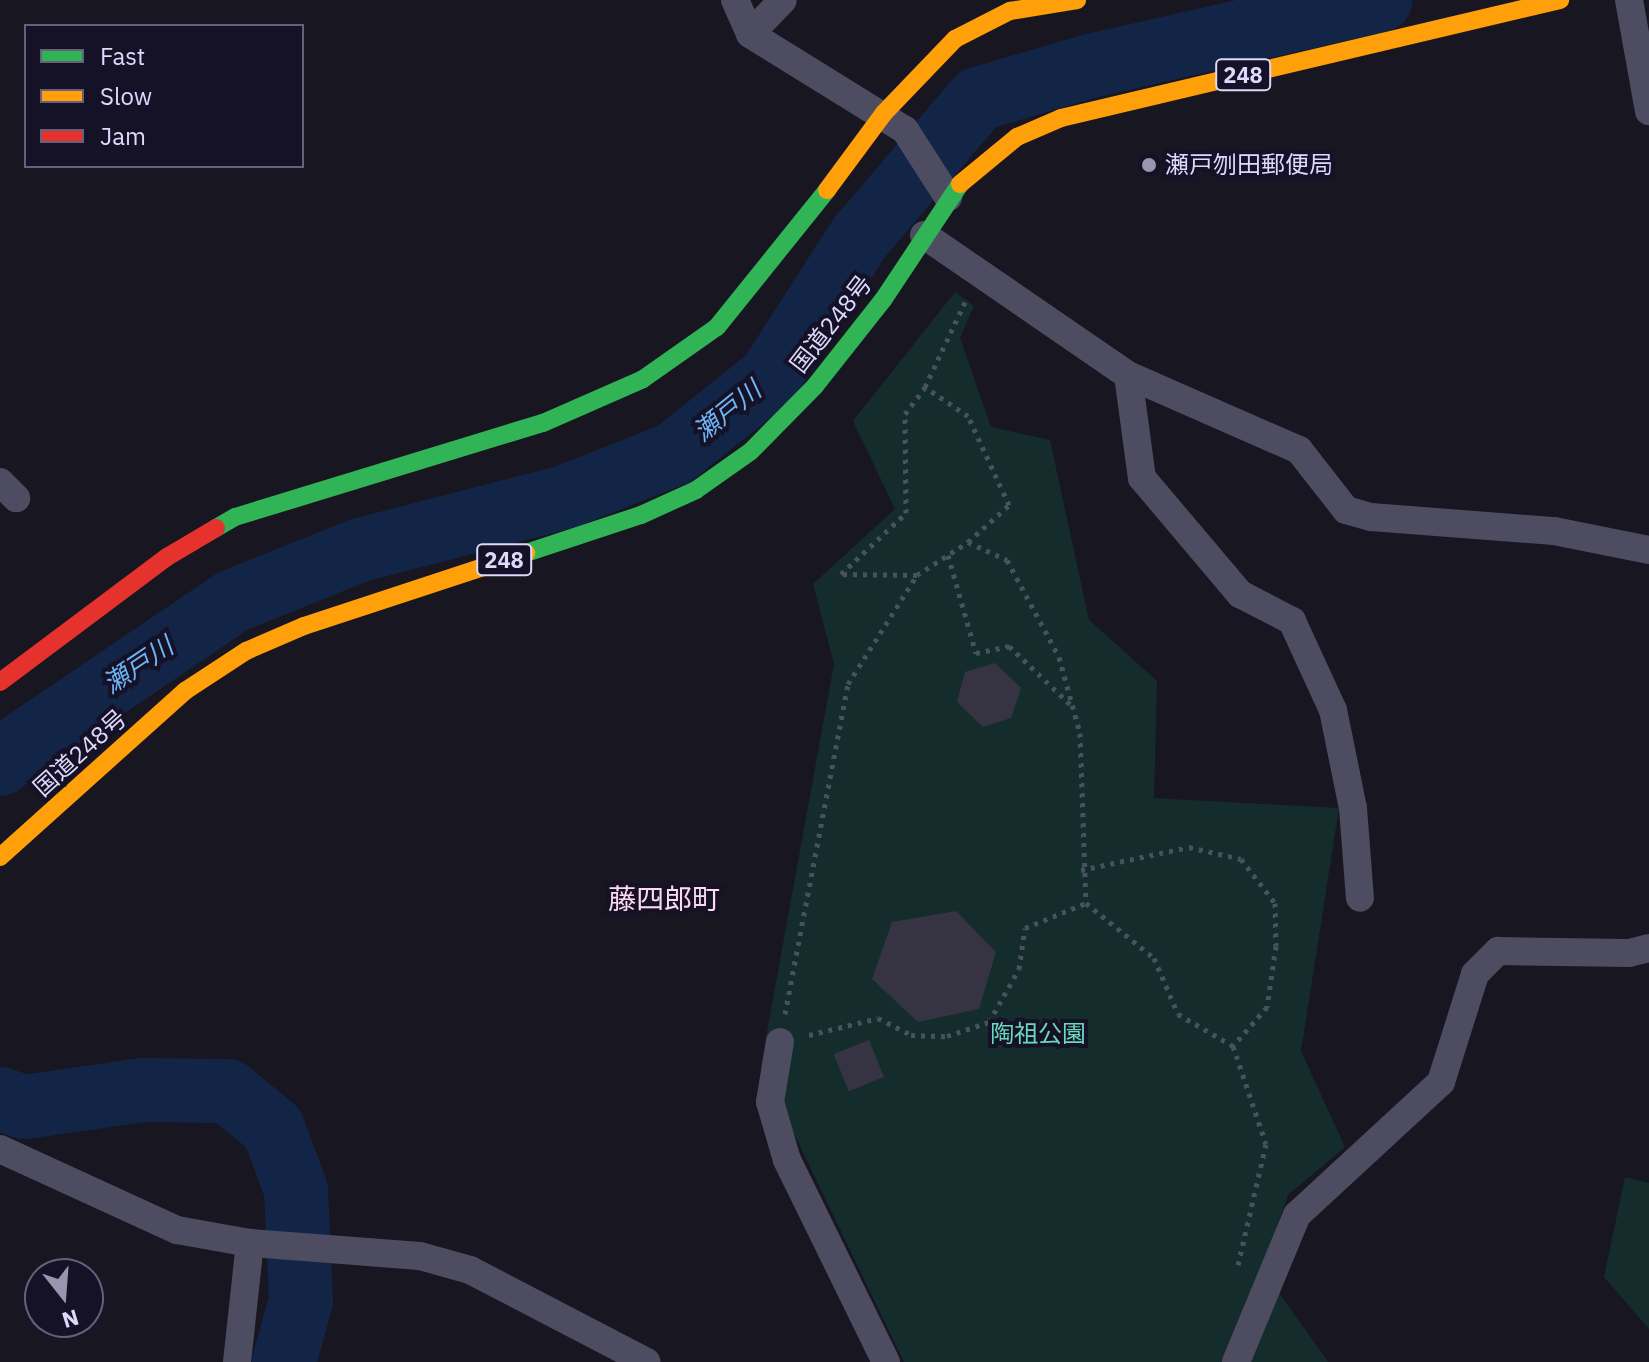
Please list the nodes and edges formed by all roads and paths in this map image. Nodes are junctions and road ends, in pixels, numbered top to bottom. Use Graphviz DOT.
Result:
graph roads {
  1 [pos="735,0"];
  2 [pos="783,0"];
  3 [pos="1077,0"];
  4 [pos="1560,0"];
  5 [pos="1629,0"];
  6 [pos="750,34"];
  7 [pos="1649,111"];
  8 [pos="894,122"];
  9 [pos="945,193"];
  10 [pos="924,235"];
  11 [pos="977,276"];
  12 [pos="1128,375"];
  13 [pos="925,387"];
  14 [pos="968,542"];
  15 [pos="1649,550"];
  16 [pos="948,555"];
  17 [pos="917,575"];
  18 [pos="0,682"];
  19 [pos="1073,706"];
  20 [pos="0,857"];
  21 [pos="1081,870"];
  22 [pos="1360,898"];
  23 [pos="1086,903"];
  24 [pos="1649,948"];
  25 [pos="780,1042"];
  26 [pos="1233,1046"];
  27 [pos="0,1149"];
  28 [pos="257,1243"];
  29 [pos="1264,1288"];
  30 [pos="237,1362"];
  31 [pos="647,1362"];
  32 [pos="886,1362"];
  33 [pos="1236,1362"];
  1 -- 6 [label="street"];
  2 -- 6 [label="street"];
  3 -- 8 [label="highway"];
  4 -- 9 [label="highway, 国道248号 / 248"];
  5 -- 7 [label="street"];
  6 -- 8 [label="street"];
  8 -- 9 [label="street"];
  8 -- 18 [label="highway"];
  9 -- 10 [label="highway, 国道248号 / 248"];
  10 -- 11 [label="street"];
  10 -- 20 [label="highway, 国道248号 / 248"];
  11 -- 12 [label="street"];
  11 -- 13 [label="path"];
  12 -- 15 [label="street"];
  12 -- 22 [label="street"];
  13 -- 14 [label="path"];
  13 -- 17 [label="path"];
  14 -- 16 [label="path"];
  14 -- 19 [label="path"];
  16 -- 17 [label="path"];
  16 -- 19 [label="path"];
  17 -- 25 [label="path"];
  19 -- 21 [label="path"];
  21 -- 23 [label="path"];
  21 -- 26 [label="path"];
  23 -- 25 [label="path"];
  23 -- 26 [label="path"];
  24 -- 29 [label="street"];
  25 -- 32 [label="street"];
  26 -- 29 [label="path"];
  27 -- 28 [label="street"];
  28 -- 30 [label="street"];
  28 -- 31 [label="street"];
  29 -- 33 [label="street"];
}
